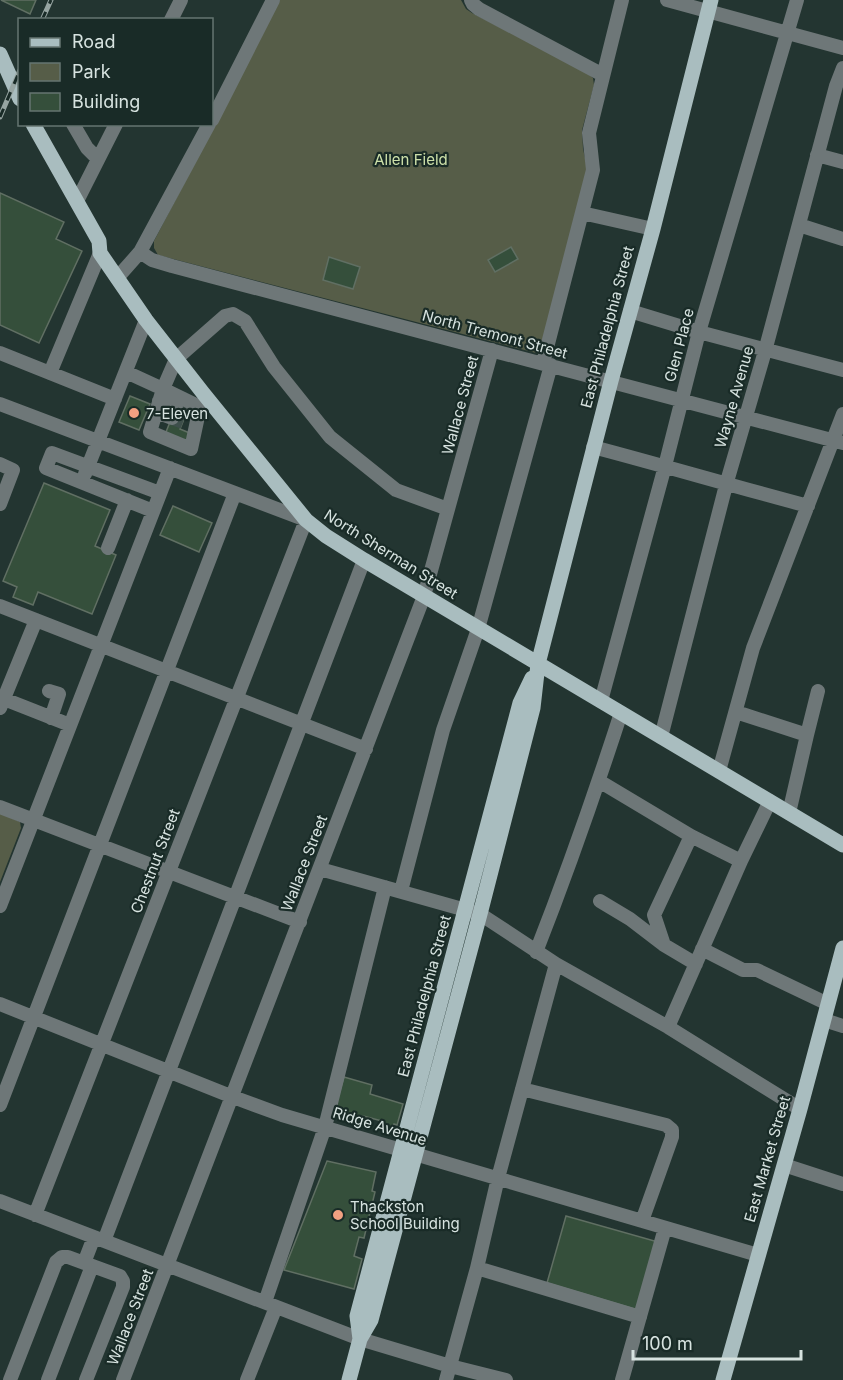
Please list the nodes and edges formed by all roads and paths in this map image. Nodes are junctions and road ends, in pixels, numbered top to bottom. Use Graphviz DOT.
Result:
graph roads {
  1 [pos="181,0"];
  2 [pos="273,0"];
  3 [pos="471,0"];
  4 [pos="622,0"];
  5 [pos="667,0"];
  6 [pos="796,0"];
  7 [pos="710,6"];
  8 [pos="172,18"];
  9 [pos="788,33"];
  10 [pos="843,48"];
  11 [pos="0,54"];
  12 [pos="843,68"];
  13 [pos="603,75"];
  14 [pos="840,88"];
  15 [pos="18,94"];
  16 [pos="213,118"];
  17 [pos="34,126"];
  18 [pos="74,126"];
  19 [pos="115,126"];
  20 [pos="208,126"];
  21 [pos="817,155"];
  22 [pos="98,159"];
  23 [pos="843,162"];
  24 [pos="77,201"];
  25 [pos="582,213"];
  26 [pos="799,225"];
  27 [pos="653,229"];
  28 [pos="843,239"];
  29 [pos="140,252"];
  30 [pos="100,253"];
  31 [pos="117,278"];
  32 [pos="630,310"];
  33 [pos="146,320"];
  34 [pos="699,332"];
  35 [pos="492,350"];
  36 [pos="765,351"];
  37 [pos="0,353"];
  38 [pos="176,358"];
  39 [pos="547,364"];
  40 [pos="843,370"];
  41 [pos="126,372"];
  42 [pos="50,373"];
  43 [pos="611,381"];
  44 [pos="115,399"];
  45 [pos="681,400"];
  46 [pos="159,401"];
  47 [pos="0,404"];
  48 [pos="189,413"];
  49 [pos="843,414"];
  50 [pos="746,417"];
  51 [pos="98,441"];
  52 [pos="838,442"];
  53 [pos="593,447"];
  54 [pos="0,464"];
  55 [pos="665,466"];
  56 [pos="88,467"];
  57 [pos="170,468"];
  58 [pos="82,483"];
  59 [pos="726,485"];
  60 [pos="160,493"];
  61 [pos="235,493"];
  62 [pos="127,500"];
  63 [pos="0,504"];
  64 [pos="808,506"];
  65 [pos="448,509"];
  66 [pos="153,511"];
  67 [pos="306,520"];
  68 [pos="108,548"];
  69 [pos="364,560"];
  70 [pos="424,596"];
  71 [pos="0,606"];
  72 [pos="36,620"];
  73 [pos="478,628"];
  74 [pos="101,646"];
  75 [pos="538,664"];
  76 [pos="166,671"];
  77 [pos="49,691"];
  78 [pos="818,691"];
  79 [pos="236,698"];
  80 [pos="601,701"];
  81 [pos="2,703"];
  82 [pos="736,712"];
  83 [pos="621,713"];
  84 [pos="51,718"];
  85 [pos="301,724"];
  86 [pos="70,725"];
  87 [pos="807,735"];
  88 [pos="662,737"];
  89 [pos="366,749"];
  90 [pos="719,771"];
  91 [pos="599,781"];
  92 [pos="770,801"];
  93 [pos="0,807"];
  94 [pos="789,813"];
  95 [pos="33,820"];
  96 [pos="691,836"];
  97 [pos="843,844"];
  98 [pos="100,845"];
  99 [pos="741,861"];
  100 [pos="320,868"];
  101 [pos="168,872"];
  102 [pos="385,887"];
  103 [pos="401,891"];
  104 [pos="235,897"];
  105 [pos="600,901"];
  106 [pos="0,906"];
  107 [pos="473,912"];
  108 [pos="300,922"];
  109 [pos="664,945"];
  110 [pos="843,948"];
  111 [pos="702,949"];
  112 [pos="536,951"];
  113 [pos="556,964"];
  114 [pos="696,964"];
  115 [pos="0,1004"];
  116 [pos="828,1004"];
  117 [pos="34,1017"];
  118 [pos="824,1020"];
  119 [pos="843,1026"];
  120 [pos="668,1027"];
  121 [pos="101,1044"];
  122 [pos="169,1071"];
  123 [pos="522,1089"];
  124 [pos="232,1097"];
  125 [pos="0,1105"];
  126 [pos="800,1109"];
  127 [pos="325,1127"];
  128 [pos="409,1153"];
  129 [pos="784,1164"];
  130 [pos="498,1178"];
  131 [pos="843,1184"];
  132 [pos="0,1201"];
  133 [pos="35,1215"];
  134 [pos="642,1221"];
  135 [pos="665,1228"];
  136 [pos="99,1239"];
  137 [pos="758,1255"];
  138 [pos="88,1265"];
  139 [pos="168,1265"];
  140 [pos="477,1268"];
  141 [pos="270,1305"];
  142 [pos="640,1317"];
  143 [pos="360,1339"];
  144 [pos="450,1366"];
  145 [pos="9,1380"];
  146 [pos="48,1380"];
  147 [pos="86,1380"];
  148 [pos="123,1380"];
  149 [pos="247,1380"];
  150 [pos="349,1380"];
  151 [pos="446,1380"];
  152 [pos="506,1380"];
  153 [pos="622,1380"];
  154 [pos="723,1380"];
  1 -- 8 [label="street"];
  2 -- 16 [label="street"];
  3 -- 13 [label="street"];
  4 -- 13 [label="street"];
  5 -- 7 [label="street"];
  6 -- 9 [label="street, Glen Place"];
  7 -- 9 [label="street"];
  7 -- 27 [label="main road, East Philadelphia Street"];
  9 -- 10 [label="street"];
  9 -- 34 [label="street, Glen Place"];
  11 -- 15 [label="main road"];
  12 -- 14 [label="street, Wayne Avenue"];
  13 -- 25 [label="street"];
  14 -- 21 [label="street, Wayne Avenue"];
  17 -- 24 [label="main road, North Sherman Street"];
  18 -- 22 [label="street"];
  19 -- 22 [label="street"];
  20 -- 29 [label="street"];
  21 -- 23 [label="street"];
  21 -- 26 [label="street, Wayne Avenue"];
  22 -- 24 [label="street"];
  24 -- 30 [label="main road, North Sherman Street"];
  25 -- 27 [label="street"];
  25 -- 39 [label="street"];
  26 -- 28 [label="street"];
  26 -- 36 [label="street, Wayne Avenue"];
  27 -- 32 [label="main road, East Philadelphia Street"];
  29 -- 31 [label="street"];
  29 -- 35 [label="street, North Tremont Street"];
  30 -- 31 [label="main road, North Sherman Street"];
  30 -- 42 [label="street"];
  31 -- 33 [label="main road, North Sherman Street"];
  32 -- 34 [label="street"];
  32 -- 43 [label="main road, East Philadelphia Street"];
  33 -- 38 [label="main road, North Sherman Street"];
  33 -- 41 [label="street"];
  34 -- 36 [label="street"];
  34 -- 45 [label="street, Glen Place"];
  35 -- 39 [label="street, North Tremont Street"];
  35 -- 65 [label="street, Wallace Street"];
  36 -- 40 [label="street"];
  36 -- 50 [label="street, Wayne Avenue"];
  37 -- 42 [label="street"];
  38 -- 46 [label="street"];
  38 -- 48 [label="main road, North Sherman Street"];
  38 -- 65 [label="street"];
  39 -- 43 [label="street, North Tremont Street"];
  39 -- 73 [label="street"];
  41 -- 44 [label="street"];
  41 -- 46 [label="street"];
  42 -- 44 [label="street"];
  43 -- 45 [label="street, North Tremont Street"];
  43 -- 53 [label="main road, East Philadelphia Street"];
  44 -- 51 [label="street"];
  45 -- 50 [label="street, North Tremont Street"];
  45 -- 55 [label="street, Glen Place"];
  46 -- 48 [label="street"];
  46 -- 48 [label="street"];
  46 -- 48 [label="street"];
  47 -- 51 [label="street"];
  48 -- 67 [label="main road, North Sherman Street"];
  49 -- 52 [label="street"];
  50 -- 52 [label="street, North Tremont Street"];
  50 -- 59 [label="street, Wayne Avenue"];
  51 -- 56 [label="street"];
  51 -- 57 [label="street"];
  52 -- 64 [label="street"];
  53 -- 55 [label="street"];
  53 -- 75 [label="main road, East Philadelphia Street"];
  54 -- 63 [label="street"];
  55 -- 59 [label="street"];
  55 -- 80 [label="street, Glen Place"];
  56 -- 58 [label="street"];
  56 -- 58 [label="street"];
  56 -- 60 [label="street"];
  57 -- 60 [label="street"];
  57 -- 61 [label="street"];
  58 -- 62 [label="street"];
  59 -- 64 [label="street"];
  59 -- 88 [label="street, Wayne Avenue"];
  60 -- 66 [label="street"];
  61 -- 67 [label="street"];
  61 -- 76 [label="street"];
  62 -- 66 [label="street"];
  62 -- 68 [label="street"];
  64 -- 82 [label="street"];
  65 -- 70 [label="street, Wallace Street"];
  66 -- 74 [label="street"];
  67 -- 69 [label="main road, North Sherman Street"];
  67 -- 79 [label="street, Chestnut Street"];
  69 -- 70 [label="main road, North Sherman Street"];
  69 -- 85 [label="street"];
  70 -- 73 [label="main road, North Sherman Street"];
  70 -- 89 [label="street, Wallace Street"];
  71 -- 72 [label="street"];
  72 -- 74 [label="street"];
  72 -- 81 [label="street"];
  73 -- 75 [label="main road, North Sherman Street"];
  73 -- 103 [label="street"];
  74 -- 76 [label="street"];
  74 -- 86 [label="street"];
  75 -- 80 [label="main road, North Sherman Street"];
  75 -- 107 [label="main road, East Philadelphia Street"];
  76 -- 79 [label="street"];
  76 -- 98 [label="street"];
  77 -- 84 [label="street"];
  78 -- 87 [label="street"];
  79 -- 85 [label="street"];
  79 -- 101 [label="street, Chestnut Street"];
  80 -- 83 [label="main road, North Sherman Street"];
  81 -- 84 [label="street"];
  82 -- 87 [label="street"];
  82 -- 90 [label="street"];
  83 -- 88 [label="main road, North Sherman Street"];
  83 -- 91 [label="street"];
  84 -- 86 [label="street"];
  85 -- 89 [label="street"];
  85 -- 104 [label="street"];
  86 -- 95 [label="street"];
  87 -- 94 [label="street"];
  88 -- 90 [label="main road, North Sherman Street"];
  89 -- 100 [label="street, Wallace Street"];
  90 -- 92 [label="main road, North Sherman Street"];
  91 -- 96 [label="street"];
  91 -- 112 [label="street"];
  92 -- 94 [label="main road, North Sherman Street"];
  92 -- 99 [label="street"];
  93 -- 95 [label="street"];
  94 -- 97 [label="main road, North Sherman Street"];
  95 -- 98 [label="street"];
  95 -- 106 [label="street"];
  96 -- 99 [label="street"];
  96 -- 109 [label="street"];
  98 -- 101 [label="street"];
  98 -- 117 [label="street"];
  99 -- 111 [label="street"];
  100 -- 102 [label="street"];
  100 -- 108 [label="street, Wallace Street"];
  101 -- 104 [label="street"];
  101 -- 121 [label="street, Chestnut Street"];
  102 -- 103 [label="street"];
  102 -- 127 [label="street"];
  103 -- 107 [label="street"];
  104 -- 108 [label="street"];
  104 -- 122 [label="street"];
  105 -- 109 [label="street"];
  107 -- 112 [label="street"];
  107 -- 128 [label="main road, East Philadelphia Street"];
  108 -- 124 [label="street, Wallace Street"];
  109 -- 114 [label="street"];
  110 -- 116 [label="main road, East Market Street"];
  111 -- 114 [label="street"];
  111 -- 116 [label="street"];
  112 -- 113 [label="street"];
  113 -- 120 [label="street"];
  113 -- 123 [label="street"];
  114 -- 120 [label="street"];
  115 -- 117 [label="street, Ridge Avenue"];
  116 -- 118 [label="main road, East Market Street"];
  117 -- 121 [label="street, Ridge Avenue"];
  117 -- 125 [label="street"];
  118 -- 119 [label="street"];
  118 -- 126 [label="main road, East Market Street"];
  120 -- 126 [label="street"];
  121 -- 122 [label="street, Ridge Avenue"];
  121 -- 133 [label="street, Chestnut Street"];
  122 -- 124 [label="street, Ridge Avenue"];
  122 -- 136 [label="street"];
  123 -- 130 [label="street"];
  123 -- 134 [label="street"];
  124 -- 127 [label="street, Ridge Avenue"];
  124 -- 139 [label="street, Wallace Street"];
  126 -- 129 [label="main road, East Market Street"];
  127 -- 128 [label="street, Ridge Avenue"];
  127 -- 141 [label="street"];
  128 -- 130 [label="street, Ridge Avenue"];
  128 -- 143 [label="main road, East Philadelphia Street"];
  129 -- 131 [label="street"];
  129 -- 137 [label="main road, East Market Street"];
  130 -- 134 [label="street, Ridge Avenue"];
  130 -- 140 [label="street"];
  132 -- 133 [label="street"];
  133 -- 136 [label="street"];
  134 -- 135 [label="street, Ridge Avenue"];
  135 -- 137 [label="street, Ridge Avenue"];
  135 -- 142 [label="street"];
  136 -- 138 [label="street"];
  136 -- 139 [label="street"];
  137 -- 154 [label="main road, East Market Street"];
  138 -- 145 [label="street"];
  138 -- 146 [label="street"];
  138 -- 147 [label="street"];
  139 -- 141 [label="street"];
  139 -- 148 [label="street, Wallace Street"];
  140 -- 142 [label="street"];
  140 -- 144 [label="street"];
  141 -- 143 [label="street"];
  141 -- 149 [label="street"];
  142 -- 153 [label="street"];
  143 -- 144 [label="street"];
  143 -- 150 [label="main road, East Philadelphia Street"];
  144 -- 151 [label="street"];
  144 -- 152 [label="street"];
}
